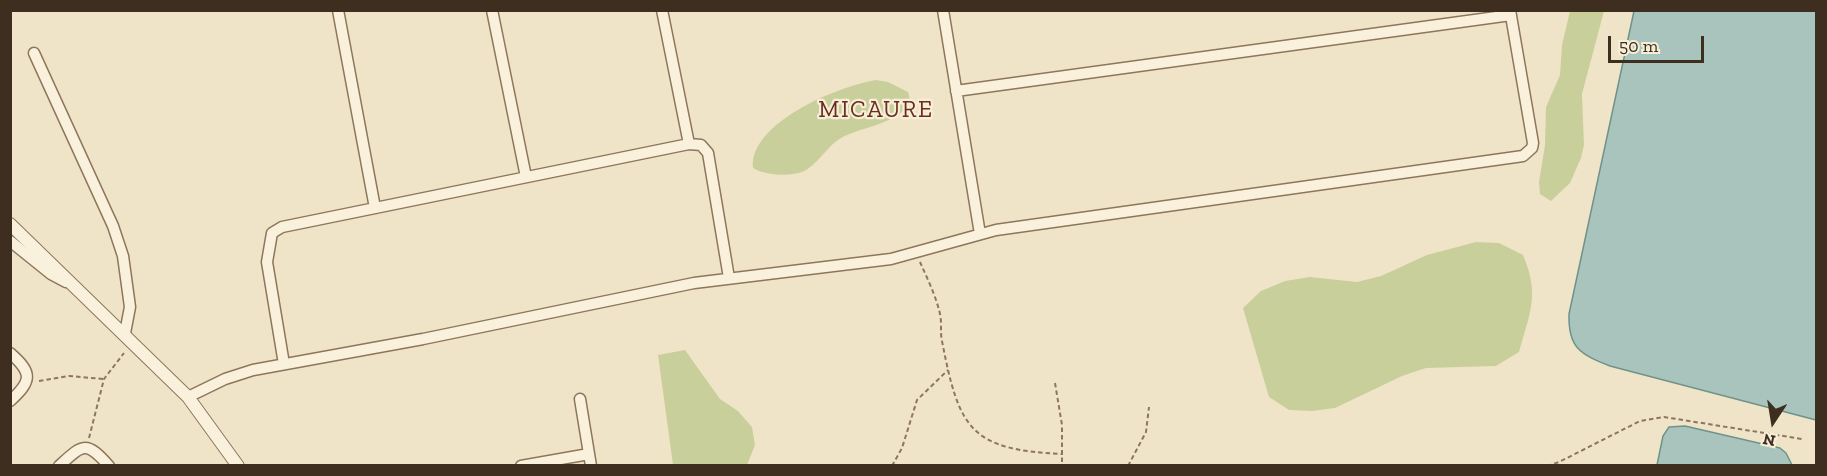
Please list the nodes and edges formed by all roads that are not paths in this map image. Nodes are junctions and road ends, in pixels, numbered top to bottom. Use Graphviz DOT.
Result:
graph roads {
  1 [pos="338,10"];
  2 [pos="492,10"];
  3 [pos="662,10"];
  4 [pos="943,10"];
  5 [pos="1511,13"];
  6 [pos="34,53"];
  7 [pos="956,91"];
  8 [pos="689,144"];
  9 [pos="526,177"];
  10 [pos="375,208"];
  11 [pos="10,224"];
  12 [pos="980,234"];
  13 [pos="10,241"];
  14 [pos="729,278"];
  15 [pos="79,289"];
  16 [pos="129,338"];
  17 [pos="10,353"];
  18 [pos="284,364"];
  19 [pos="188,397"];
  20 [pos="580,399"];
  21 [pos="10,401"];
  22 [pos="589,454"];
  23 [pos="59,465"];
  24 [pos="109,465"];
  25 [pos="238,465"];
  26 [pos="521,465"];
  27 [pos="591,465"];
  1 -- 10 [label="street"];
  2 -- 9 [label="street"];
  3 -- 8 [label="street"];
  4 -- 7 [label="street"];
  5 -- 7 [label="street"];
  5 -- 12 [label="street"];
  6 -- 16 [label="street"];
  7 -- 12 [label="street"];
  8 -- 9 [label="street"];
  8 -- 14 [label="street"];
  9 -- 10 [label="street"];
  10 -- 18 [label="street"];
  11 -- 15 [label="street"];
  12 -- 14 [label="street"];
  13 -- 15 [label="street"];
  14 -- 18 [label="street"];
  15 -- 16 [label="street"];
  16 -- 19 [label="street"];
  17 -- 21 [label="street"];
  18 -- 19 [label="street"];
  19 -- 25 [label="street"];
  20 -- 22 [label="street"];
  22 -- 26 [label="street"];
  22 -- 27 [label="street"];
  23 -- 24 [label="street"];
}
